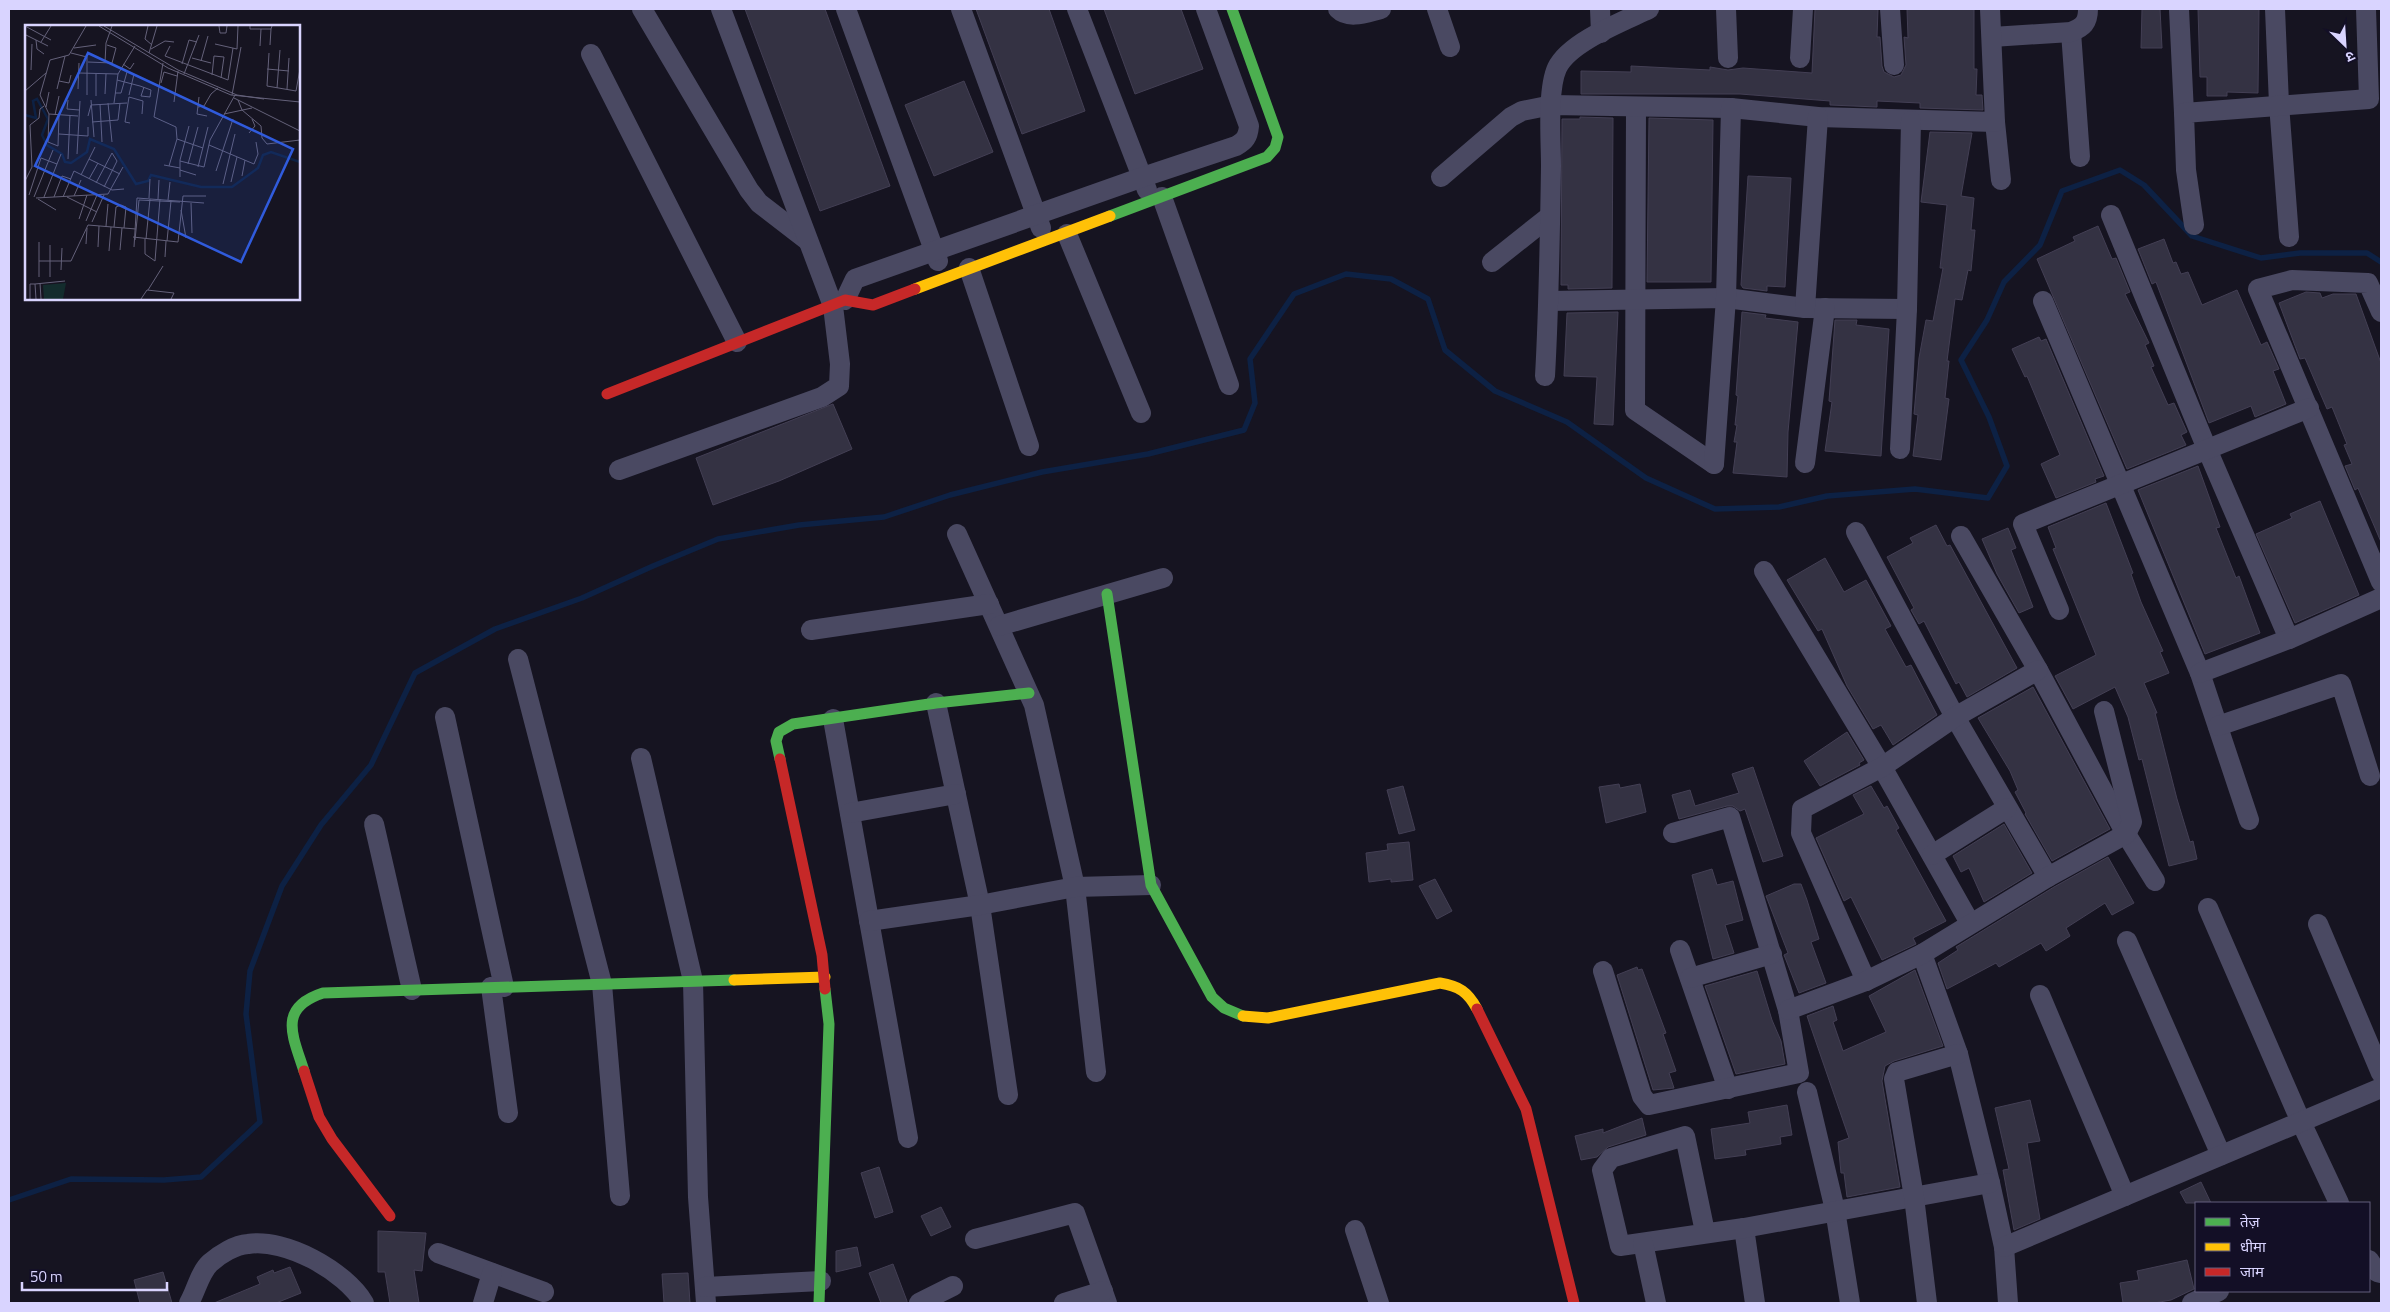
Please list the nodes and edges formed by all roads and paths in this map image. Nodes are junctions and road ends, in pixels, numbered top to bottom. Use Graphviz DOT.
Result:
graph roads {
  1 [pos="642,9"];
  2 [pos="721,9"];
  3 [pos="846,9"];
  4 [pos="961,9"];
  5 [pos="1077,9"];
  6 [pos="1206,9"];
  7 [pos="1232,9"];
  8 [pos="1338,9"];
  9 [pos="1381,9"];
  10 [pos="1437,9"];
  11 [pos="1600,9"];
  12 [pos="1649,9"];
  13 [pos="1726,9"];
  14 [pos="1803,9"];
  15 [pos="1890,9"];
  16 [pos="1990,9"];
  17 [pos="2088,9"];
  18 [pos="2179,9"];
  19 [pos="2275,9"];
  20 [pos="2366,9"];
  21 [pos="2071,32"];
  22 [pos="1601,33"];
  23 [pos="1992,37"];
  24 [pos="1450,47"];
  25 [pos="591,54"];
  26 [pos="1728,58"];
  27 [pos="1800,58"];
  28 [pos="1894,65"];
  29 [pos="2279,104"];
  30 [pos="1552,105"];
  31 [pos="1636,108"];
  32 [pos="1731,108"];
  33 [pos="2184,113"];
  34 [pos="1818,117"];
  35 [pos="1911,121"];
  36 [pos="1995,122"];
  37 [pos="1248,134"];
  38 [pos="1275,148"];
  39 [pos="2080,157"];
  40 [pos="1143,177"];
  41 [pos="1441,177"];
  42 [pos="2001,180"];
  43 [pos="1156,199"];
  44 [pos="1036,215"];
  45 [pos="2111,215"];
  46 [pos="1550,216"];
  47 [pos="2194,225"];
  48 [pos="1067,234"];
  49 [pos="2289,237"];
  50 [pos="806,240"];
  51 [pos="1046,242"];
  52 [pos="934,250"];
  53 [pos="1492,262"];
  54 [pos="969,268"];
  55 [pos="944,277"];
  56 [pos="1726,298"];
  57 [pos="1636,299"];
  58 [pos="1549,301"];
  59 [pos="2043,302"];
  60 [pos="839,303"];
  61 [pos="1805,308"];
  62 [pos="1826,308"];
  63 [pos="1907,310"];
  64 [pos="2381,312"];
  65 [pos="737,342"];
  66 [pos="1545,376"];
  67 [pos="1229,385"];
  68 [pos="607,394"];
  69 [pos="2309,408"];
  70 [pos="1141,413"];
  71 [pos="1029,446"];
  72 [pos="1900,449"];
  73 [pos="2207,449"];
  74 [pos="1805,463"];
  75 [pos="619,470"];
  76 [pos="2122,485"];
  77 [pos="1856,532"];
  78 [pos="957,534"];
  79 [pos="1961,536"];
  80 [pos="1764,571"];
  81 [pos="1163,578"];
  82 [pos="2381,582"];
  83 [pos="1107,594"];
  84 [pos="2381,598"];
  85 [pos="989,604"];
  86 [pos="2060,610"];
  87 [pos="999,626"];
  88 [pos="811,630"];
  89 [pos="2289,639"];
  90 [pos="518,659"];
  91 [pos="2038,670"];
  92 [pos="2200,673"];
  93 [pos="1029,693"];
  94 [pos="936,703"];
  95 [pos="2104,710"];
  96 [pos="445,717"];
  97 [pos="1955,718"];
  98 [pos="833,719"];
  99 [pos="2218,726"];
  100 [pos="641,758"];
  101 [pos="1882,767"];
  102 [pos="2370,776"];
  103 [pos="956,794"];
  104 [pos="2007,808"];
  105 [pos="850,813"];
  106 [pos="2249,820"];
  107 [pos="374,824"];
  108 [pos="1673,833"];
  109 [pos="2126,834"];
  110 [pos="1932,855"];
  111 [pos="2048,877"];
  112 [pos="2154,881"];
  113 [pos="1151,885"];
  114 [pos="1075,887"];
  115 [pos="980,905"];
  116 [pos="2208,908"];
  117 [pos="869,921"];
  118 [pos="1970,923"];
  119 [pos="2318,924"];
  120 [pos="2127,941"];
  121 [pos="1680,950"];
  122 [pos="1772,954"];
  123 [pos="1922,954"];
  124 [pos="1603,972"];
  125 [pos="825,977"];
  126 [pos="1690,978"];
  127 [pos="693,981"];
  128 [pos="1866,981"];
  129 [pos="602,984"];
  130 [pos="497,987"];
  131 [pos="412,990"];
  132 [pos="2040,994"];
  133 [pos="1788,1010"];
  134 [pos="1958,1054"];
  135 [pos="1096,1072"];
  136 [pos="2381,1073"];
  137 [pos="1728,1088"];
  138 [pos="2381,1088"];
  139 [pos="1807,1092"];
  140 [pos="1008,1095"];
  141 [pos="508,1113"];
  142 [pos="2301,1122"];
  143 [pos="908,1138"];
  144 [pos="2221,1155"];
  145 [pos="1990,1183"];
  146 [pos="620,1196"];
  147 [pos="2125,1196"];
  148 [pos="1914,1197"];
  149 [pos="2339,1202"];
  150 [pos="1835,1210"];
  151 [pos="390,1216"];
  152 [pos="1744,1228"];
  153 [pos="1354,1230"];
  154 [pos="1704,1232"];
  155 [pos="975,1239"];
  156 [pos="1643,1243"];
  157 [pos="2004,1246"];
  158 [pos="438,1253"];
  159 [pos="2370,1262"];
  160 [pos="492,1273"];
  161 [pos="2381,1273"];
  162 [pos="821,1281"];
  163 [pos="953,1286"];
  164 [pos="544,1292"];
  165 [pos="2217,1292"];
  166 [pos="706,1295"];
  167 [pos="1105,1297"];
  168 [pos="189,1303"];
  169 [pos="364,1303"];
  170 [pos="483,1303"];
  171 [pos="819,1303"];
  172 [pos="920,1303"];
  173 [pos="1064,1303"];
  174 [pos="1379,1303"];
  175 [pos="1574,1303"];
  176 [pos="1656,1303"];
  177 [pos="1755,1303"];
  178 [pos="1850,1303"];
  179 [pos="1927,1303"];
  180 [pos="2008,1303"];
  181 [pos="2192,1303"];
  1 -- 50 [label="street"];
  2 -- 50 [label="street"];
  3 -- 52 [label="street"];
  4 -- 44 [label="street"];
  5 -- 40 [label="street"];
  6 -- 37 [label="street"];
  7 -- 38 [label="street"];
  8 -- 9 [label="street"];
  10 -- 24 [label="street"];
  11 -- 22 [label="street"];
  12 -- 22 [label="street"];
  13 -- 26 [label="street"];
  14 -- 27 [label="street"];
  15 -- 28 [label="street"];
  16 -- 23 [label="street"];
  17 -- 21 [label="street"];
  18 -- 33 [label="street"];
  19 -- 29 [label="street"];
  20 -- 29 [label="street"];
  21 -- 23 [label="street"];
  21 -- 39 [label="street"];
  22 -- 30 [label="street"];
  23 -- 36 [label="street"];
  25 -- 65 [label="street"];
  29 -- 33 [label="street"];
  29 -- 49 [label="street"];
  30 -- 31 [label="street"];
  30 -- 41 [label="street"];
  30 -- 46 [label="street"];
  31 -- 32 [label="street"];
  31 -- 57 [label="street"];
  32 -- 34 [label="street"];
  32 -- 56 [label="street"];
  33 -- 47 [label="street"];
  34 -- 35 [label="street"];
  34 -- 61 [label="street"];
  35 -- 36 [label="street"];
  35 -- 63 [label="street"];
  36 -- 42 [label="street"];
  37 -- 38 [label="street"];
  37 -- 40 [label="street"];
  38 -- 43 [label="street"];
  40 -- 43 [label="street"];
  40 -- 44 [label="street"];
  43 -- 48 [label="street"];
  43 -- 67 [label="street"];
  44 -- 51 [label="street"];
  44 -- 52 [label="street"];
  45 -- 73 [label="street"];
  46 -- 53 [label="street"];
  46 -- 58 [label="street"];
  48 -- 51 [label="street"];
  48 -- 70 [label="street"];
  50 -- 60 [label="street"];
  51 -- 54 [label="street"];
  52 -- 55 [label="street"];
  52 -- 60 [label="street"];
  54 -- 55 [label="street"];
  54 -- 71 [label="street"];
  55 -- 60 [label="street"];
  56 -- 57 [label="street"];
  56 -- 57 [label="street"];
  56 -- 61 [label="street"];
  57 -- 58 [label="street"];
  58 -- 66 [label="street"];
  59 -- 76 [label="street"];
  60 -- 65 [label="street"];
  60 -- 75 [label="street"];
  61 -- 62 [label="street"];
  62 -- 63 [label="street"];
  62 -- 74 [label="street"];
  63 -- 72 [label="street"];
  64 -- 69 [label="street"];
  65 -- 68 [label="street"];
  69 -- 73 [label="street"];
  69 -- 82 [label="street"];
  73 -- 76 [label="street"];
  73 -- 89 [label="street"];
  76 -- 86 [label="street"];
  76 -- 92 [label="street"];
  77 -- 97 [label="street"];
  78 -- 85 [label="street"];
  79 -- 91 [label="street"];
  80 -- 101 [label="street"];
  81 -- 83 [label="street"];
  83 -- 87 [label="street"];
  83 -- 113 [label="street"];
  84 -- 89 [label="street"];
  85 -- 87 [label="street"];
  85 -- 88 [label="street"];
  87 -- 93 [label="street"];
  89 -- 92 [label="street"];
  90 -- 129 [label="street"];
  91 -- 97 [label="street"];
  91 -- 109 [label="street"];
  92 -- 99 [label="street"];
  93 -- 94 [label="street"];
  93 -- 114 [label="street"];
  94 -- 98 [label="street"];
  94 -- 103 [label="street"];
  95 -- 109 [label="street"];
  96 -- 130 [label="street"];
  97 -- 101 [label="street"];
  97 -- 104 [label="street"];
  98 -- 105 [label="street"];
  98 -- 125 [label="street"];
  99 -- 102 [label="street"];
  99 -- 106 [label="street"];
  100 -- 127 [label="street"];
  101 -- 110 [label="street"];
  101 -- 128 [label="street"];
  103 -- 105 [label="street"];
  103 -- 115 [label="street"];
  104 -- 110 [label="street"];
  104 -- 111 [label="street"];
  105 -- 117 [label="street"];
  107 -- 131 [label="street"];
  108 -- 122 [label="street"];
  109 -- 111 [label="street"];
  109 -- 112 [label="street"];
  110 -- 118 [label="street"];
  111 -- 118 [label="street"];
  113 -- 114 [label="street"];
  113 -- 175 [label="street"];
  114 -- 115 [label="street"];
  114 -- 135 [label="street"];
  115 -- 117 [label="street"];
  115 -- 140 [label="street"];
  116 -- 142 [label="street"];
  117 -- 143 [label="street"];
  118 -- 123 [label="street"];
  119 -- 136 [label="street"];
  120 -- 144 [label="street"];
  121 -- 126 [label="street"];
  122 -- 126 [label="street"];
  122 -- 133 [label="street"];
  123 -- 128 [label="street"];
  123 -- 134 [label="street"];
  124 -- 137 [label="street"];
  125 -- 127 [label="street"];
  125 -- 162 [label="street"];
  126 -- 137 [label="street"];
  127 -- 129 [label="street"];
  127 -- 166 [label="street"];
  128 -- 133 [label="street"];
  129 -- 130 [label="street"];
  129 -- 146 [label="street"];
  130 -- 131 [label="street"];
  130 -- 141 [label="street"];
  131 -- 151 [label="street"];
  132 -- 147 [label="street"];
  133 -- 137 [label="street"];
  134 -- 145 [label="street"];
  134 -- 148 [label="street"];
  138 -- 142 [label="street"];
  139 -- 150 [label="street"];
  142 -- 144 [label="street"];
  142 -- 149 [label="street"];
  144 -- 147 [label="street"];
  145 -- 148 [label="street"];
  145 -- 157 [label="street"];
  147 -- 157 [label="street"];
  148 -- 150 [label="street"];
  148 -- 179 [label="street"];
  150 -- 152 [label="street"];
  150 -- 178 [label="street"];
  152 -- 154 [label="street"];
  152 -- 177 [label="street"];
  153 -- 174 [label="street"];
  154 -- 156 [label="street"];
  154 -- 156 [label="street"];
  155 -- 167 [label="street"];
  156 -- 176 [label="street"];
  157 -- 180 [label="street"];
  158 -- 160 [label="street"];
  159 -- 161 [label="street"];
  160 -- 164 [label="street"];
  160 -- 170 [label="street"];
  162 -- 166 [label="street"];
  162 -- 171 [label="street"];
  163 -- 172 [label="street"];
  165 -- 181 [label="street"];
  167 -- 173 [label="street"];
  168 -- 169 [label="street"];
}
